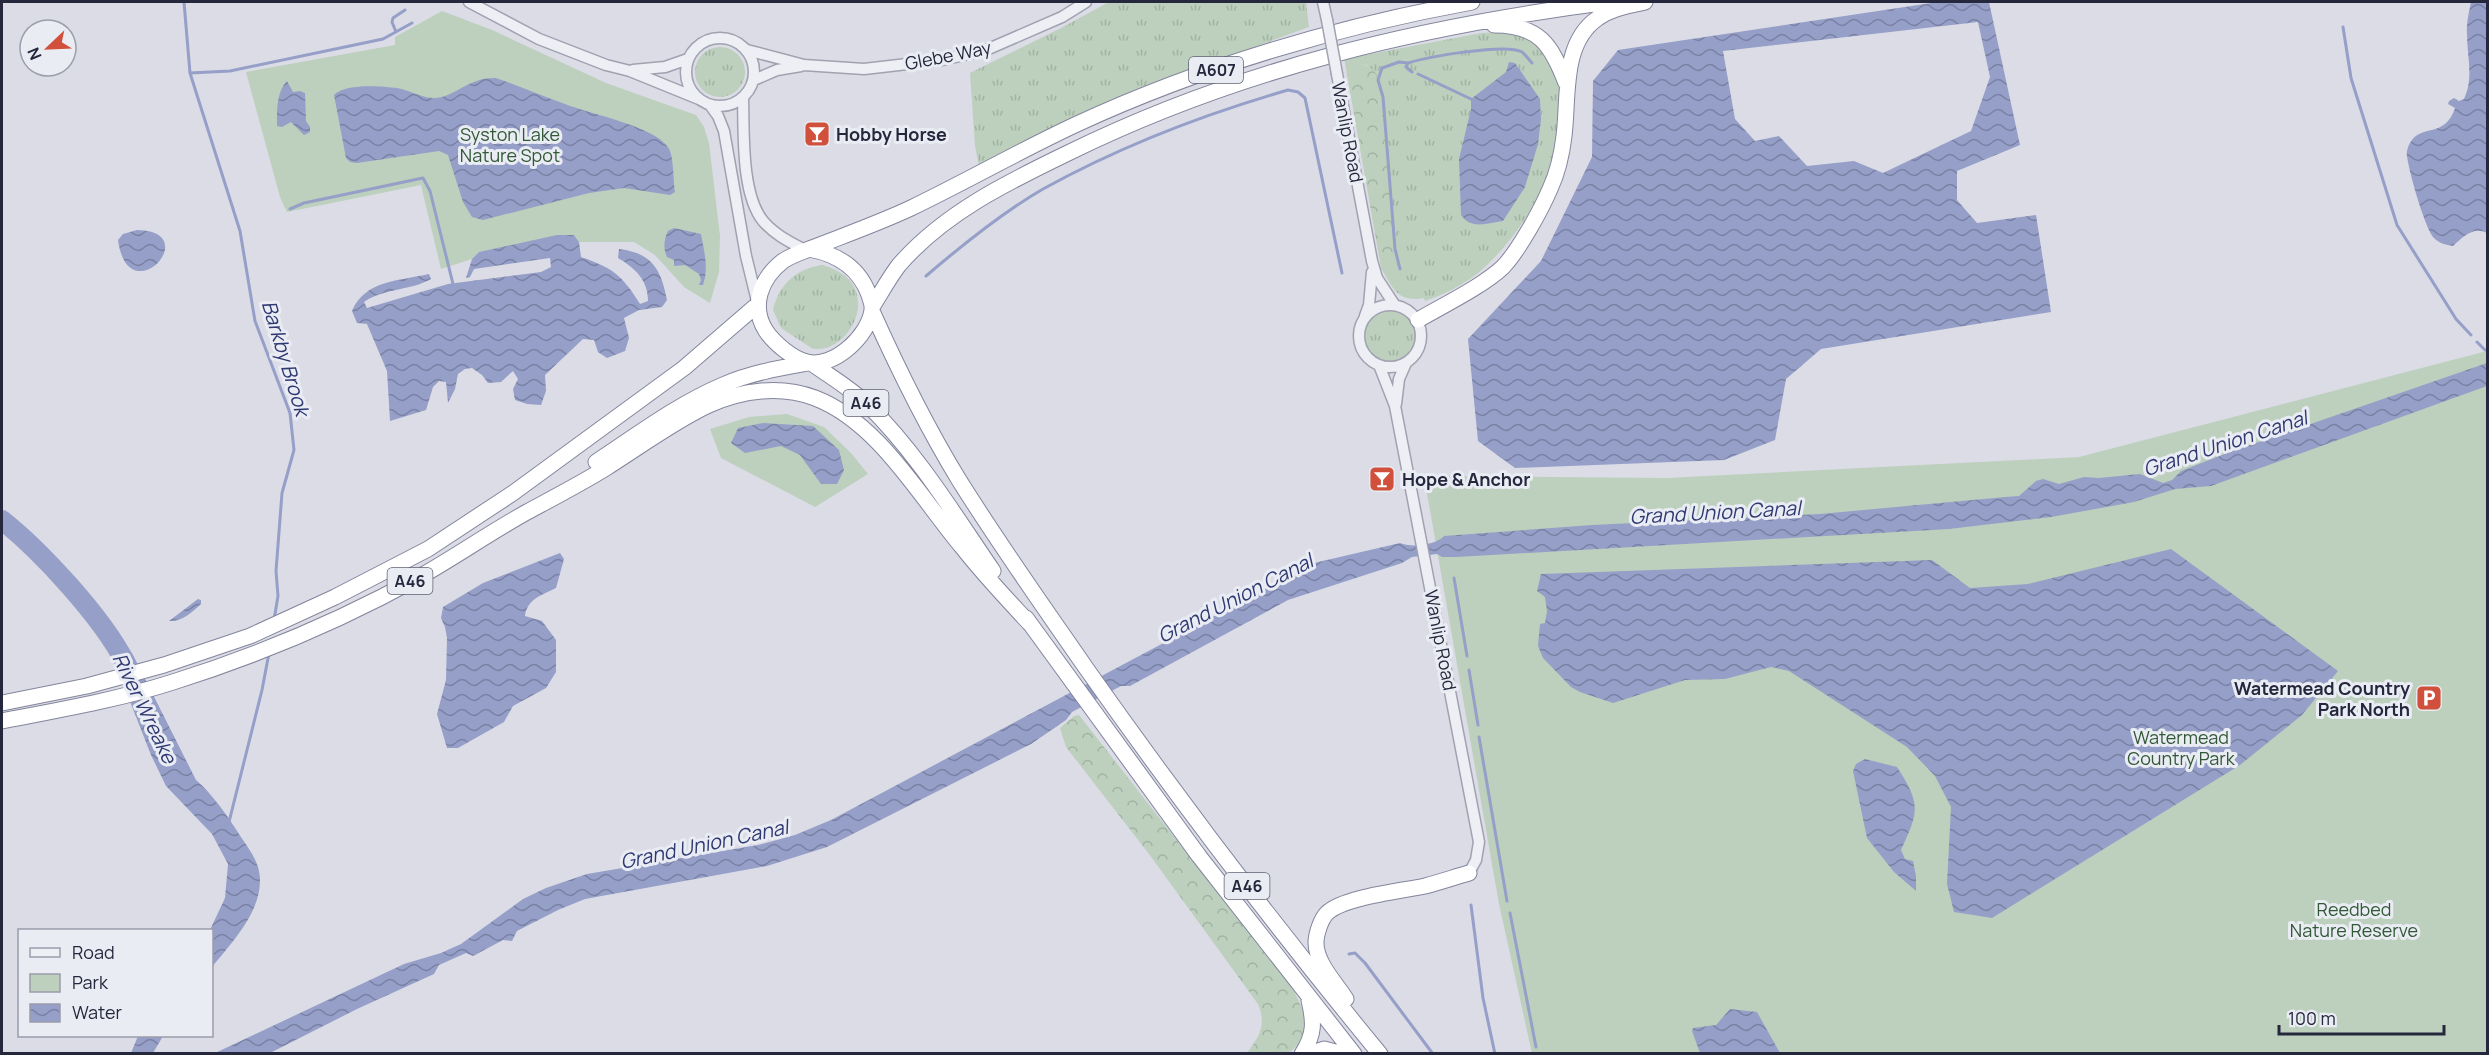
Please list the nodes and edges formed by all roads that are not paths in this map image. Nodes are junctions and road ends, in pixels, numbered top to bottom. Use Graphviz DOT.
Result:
graph roads {
  1 [pos="469,2"];
  2 [pos="1083,2"];
  3 [pos="1323,2"];
  4 [pos="1472,2"];
  5 [pos="1609,2"];
  6 [pos="1645,2"];
  7 [pos="1458,24"];
  8 [pos="747,50"];
  9 [pos="688,59"];
  10 [pos="804,65"];
  11 [pos="630,71"];
  12 [pos="754,80"];
  13 [pos="1566,83"];
  14 [pos="699,99"];
  15 [pos="743,99"];
  16 [pos="710,105"];
  17 [pos="807,249"];
  18 [pos="1372,261"];
  19 [pos="757,303"];
  20 [pos="1394,304"];
  21 [pos="872,309"];
  22 [pos="1418,320"];
  23 [pos="1363,321"];
  24 [pos="810,363"];
  25 [pos="1406,363"];
  26 [pos="1379,365"];
  27 [pos="1395,406"];
  28 [pos="527,512"];
  29 [pos="1030,624"];
  30 [pos="2,703"];
  31 [pos="2,721"];
  32 [pos="1469,873"];
  33 [pos="1309,998"];
  34 [pos="1302,1053"];
  35 [pos="1309,1053"];
  36 [pos="1343,1053"];
  37 [pos="1354,1053"];
  38 [pos="1381,1053"];
  1 -- 11 [label="street"];
  2 -- 10 [label="street, Glebe Way"];
  3 -- 18 [label="street, Wanlip Road, bridge"];
  4 -- 17 [label="highway, A607"];
  5 -- 7 [label="highway, A607"];
  6 -- 13 [label="highway"];
  7 -- 13 [label="highway"];
  7 -- 21 [label="highway, A607"];
  8 -- 9 [label="street"];
  8 -- 10 [label="street, Glebe Way"];
  8 -- 12 [label="street"];
  9 -- 11 [label="street"];
  9 -- 14 [label="street"];
  10 -- 12 [label="street, Glebe Way"];
  11 -- 14 [label="street"];
  12 -- 15 [label="street"];
  13 -- 22 [label="highway"];
  14 -- 16 [label="street"];
  15 -- 16 [label="street"];
  15 -- 17 [label="street"];
  16 -- 19 [label="street"];
  17 -- 19 [label="highway"];
  17 -- 21 [label="highway"];
  18 -- 20 [label="street, Wanlip Road"];
  18 -- 23 [label="street, Wanlip Road"];
  19 -- 24 [label="highway"];
  19 -- 30 [label="highway, A46"];
  20 -- 22 [label="street"];
  20 -- 23 [label="street"];
  21 -- 24 [label="highway"];
  21 -- 38 [label="highway, A46"];
  22 -- 25 [label="street"];
  23 -- 26 [label="street"];
  24 -- 28 [label="highway, A46"];
  24 -- 29 [label="highway, A46"];
  25 -- 26 [label="street"];
  25 -- 27 [label="street, Wanlip Road"];
  26 -- 27 [label="street, Wanlip Road"];
  27 -- 32 [label="street, Wanlip Road"];
  28 -- 29 [label="highway"];
  28 -- 31 [label="highway, A46"];
  29 -- 33 [label="highway, A46"];
  32 -- 38 [label="highway"];
  33 -- 34 [label="highway"];
  33 -- 37 [label="highway, A46"];
  35 -- 36 [label="highway"];
}
